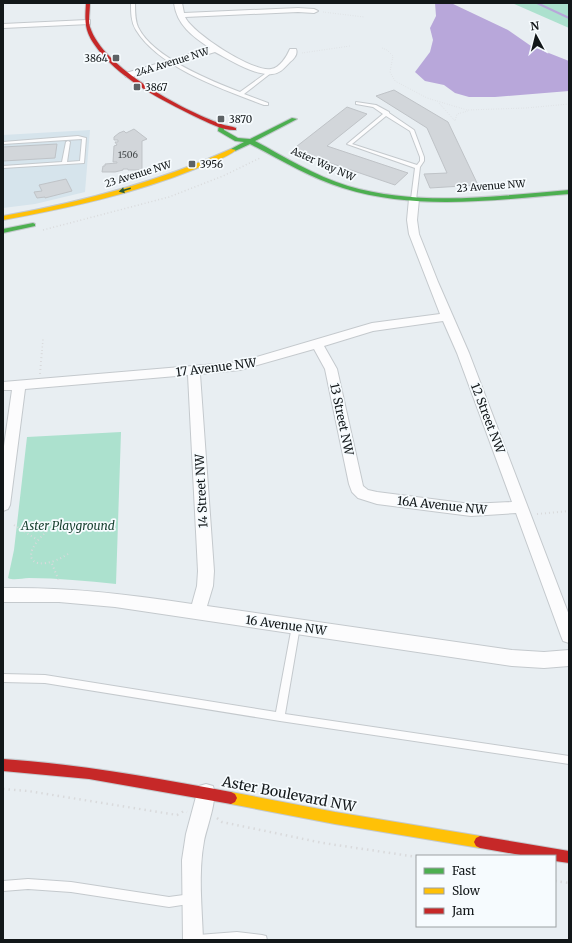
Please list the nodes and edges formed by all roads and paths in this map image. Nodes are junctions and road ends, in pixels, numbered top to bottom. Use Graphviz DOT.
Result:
graph roads {
  1 [pos="88,3"];
  2 [pos="133,3"];
  3 [pos="178,3"];
  4 [pos="314,11"];
  5 [pos="180,15"];
  6 [pos="364,17"];
  7 [pos="87,22"];
  8 [pos="3,26"];
  9 [pos="350,46"];
  10 [pos="382,48"];
  11 [pos="215,49"];
  12 [pos="293,53"];
  13 [pos="173,62"];
  14 [pos="270,72"];
  15 [pos="128,75"];
  16 [pos="241,94"];
  17 [pos="358,102"];
  18 [pos="438,102"];
  19 [pos="266,104"];
  20 [pos="569,104"];
  21 [pos="479,110"];
  22 [pos="387,113"];
  23 [pos="294,119"];
  24 [pos="68,142"];
  25 [pos="250,142"];
  26 [pos="3,143"];
  27 [pos="262,148"];
  28 [pos="250,154"];
  29 [pos="261,158"];
  30 [pos="64,163"];
  31 [pos="3,167"];
  32 [pos="418,167"];
  33 [pos="569,192"];
  34 [pos="414,199"];
  35 [pos="107,206"];
  36 [pos="7,217"];
  37 [pos="3,222"];
  38 [pos="43,227"];
  39 [pos="3,231"];
  40 [pos="448,317"];
  41 [pos="43,339"];
  42 [pos="317,344"];
  43 [pos="194,371"];
  44 [pos="40,377"];
  45 [pos="20,384"];
  46 [pos="3,386"];
  47 [pos="363,494"];
  48 [pos="3,505"];
  49 [pos="528,511"];
  50 [pos="569,511"];
  51 [pos="14,525"];
  52 [pos="47,530"];
  53 [pos="36,539"];
  54 [pos="68,554"];
  55 [pos="52,564"];
  56 [pos="59,581"];
  57 [pos="3,595"];
  58 [pos="198,612"];
  59 [pos="296,626"];
  60 [pos="569,636"];
  61 [pos="569,658"];
  62 [pos="3,678"];
  63 [pos="280,717"];
  64 [pos="569,760"];
  65 [pos="3,765"];
  66 [pos="3,789"];
  67 [pos="206,793"];
  68 [pos="184,811"];
  69 [pos="218,819"];
  70 [pos="416,857"];
  71 [pos="569,857"];
  72 [pos="556,881"];
  73 [pos="569,883"];
  74 [pos="3,886"];
  75 [pos="192,899"];
  76 [pos="193,940"];
  77 [pos="198,940"];
  78 [pos="262,940"];
  1 -- 7 [label="street"];
  2 -- 13 [label="lane"];
  3 -- 5 [label="street"];
  4 -- 5 [label="street"];
  4 -- 6 [label="path"];
  5 -- 11 [label="street"];
  7 -- 8 [label="street"];
  7 -- 15 [label="street"];
  9 -- 12 [label="path"];
  10 -- 18 [label="path"];
  11 -- 13 [label="street, 24A Avenue NW"];
  11 -- 14 [label="street"];
  12 -- 14 [label="street"];
  13 -- 15 [label="street, 24A Avenue NW"];
  13 -- 16 [label="lane"];
  14 -- 16 [label="lane"];
  15 -- 25 [label="street, Aster Way NW"];
  16 -- 19 [label="lane"];
  17 -- 22 [label="lane"];
  18 -- 21 [label="path"];
  18 -- 21 [label="path"];
  20 -- 21 [label="path"];
  22 -- 32 [label="lane"];
  22 -- 32 [label="lane"];
  23 -- 25 [label="street, 23 Avenue NW"];
  24 -- 30 [label="lane"];
  25 -- 27 [label="street, Aster Way NW"];
  25 -- 35 [label="street"];
  25 -- 36 [label="street, 23 Avenue NW, one-way"];
  26 -- 30 [label="lane"];
  27 -- 28 [label="street"];
  27 -- 34 [label="street, Aster Way NW"];
  29 -- 38 [label="path"];
  30 -- 31 [label="lane"];
  32 -- 34 [label="lane"];
  33 -- 34 [label="street, 23 Avenue NW"];
  34 -- 40 [label="street, 12 Street NW"];
  36 -- 37 [label="street"];
  38 -- 39 [label="street"];
  40 -- 42 [label="street, 17 Avenue NW"];
  40 -- 49 [label="street, 12 Street NW"];
  41 -- 44 [label="path"];
  42 -- 43 [label="street, 17 Avenue NW"];
  42 -- 47 [label="street, 13 Street NW"];
  43 -- 45 [label="street, 17 Avenue NW"];
  43 -- 58 [label="street, 14 Street NW"];
  45 -- 46 [label="street, 17 Avenue NW"];
  45 -- 48 [label="street"];
  47 -- 49 [label="street, 16A Avenue NW"];
  49 -- 50 [label="path"];
  49 -- 60 [label="street, 12 Street NW"];
  51 -- 53 [label="path"];
  52 -- 53 [label="path"];
  53 -- 55 [label="path"];
  54 -- 55 [label="path"];
  55 -- 56 [label="path"];
  57 -- 58 [label="street, 16 Avenue NW"];
  58 -- 59 [label="street, 16 Avenue NW"];
  59 -- 61 [label="street, 16 Avenue NW"];
  59 -- 63 [label="lane"];
  62 -- 63 [label="lane"];
  63 -- 64 [label="lane"];
  65 -- 67 [label="street, Aster Boulevard NW"];
  66 -- 68 [label="path"];
  67 -- 71 [label="street, Aster Boulevard NW"];
  67 -- 75 [label="street"];
  69 -- 70 [label="path"];
  72 -- 73 [label="path"];
  74 -- 75 [label="lane"];
  75 -- 76 [label="street"];
  77 -- 78 [label="lane"];
}
